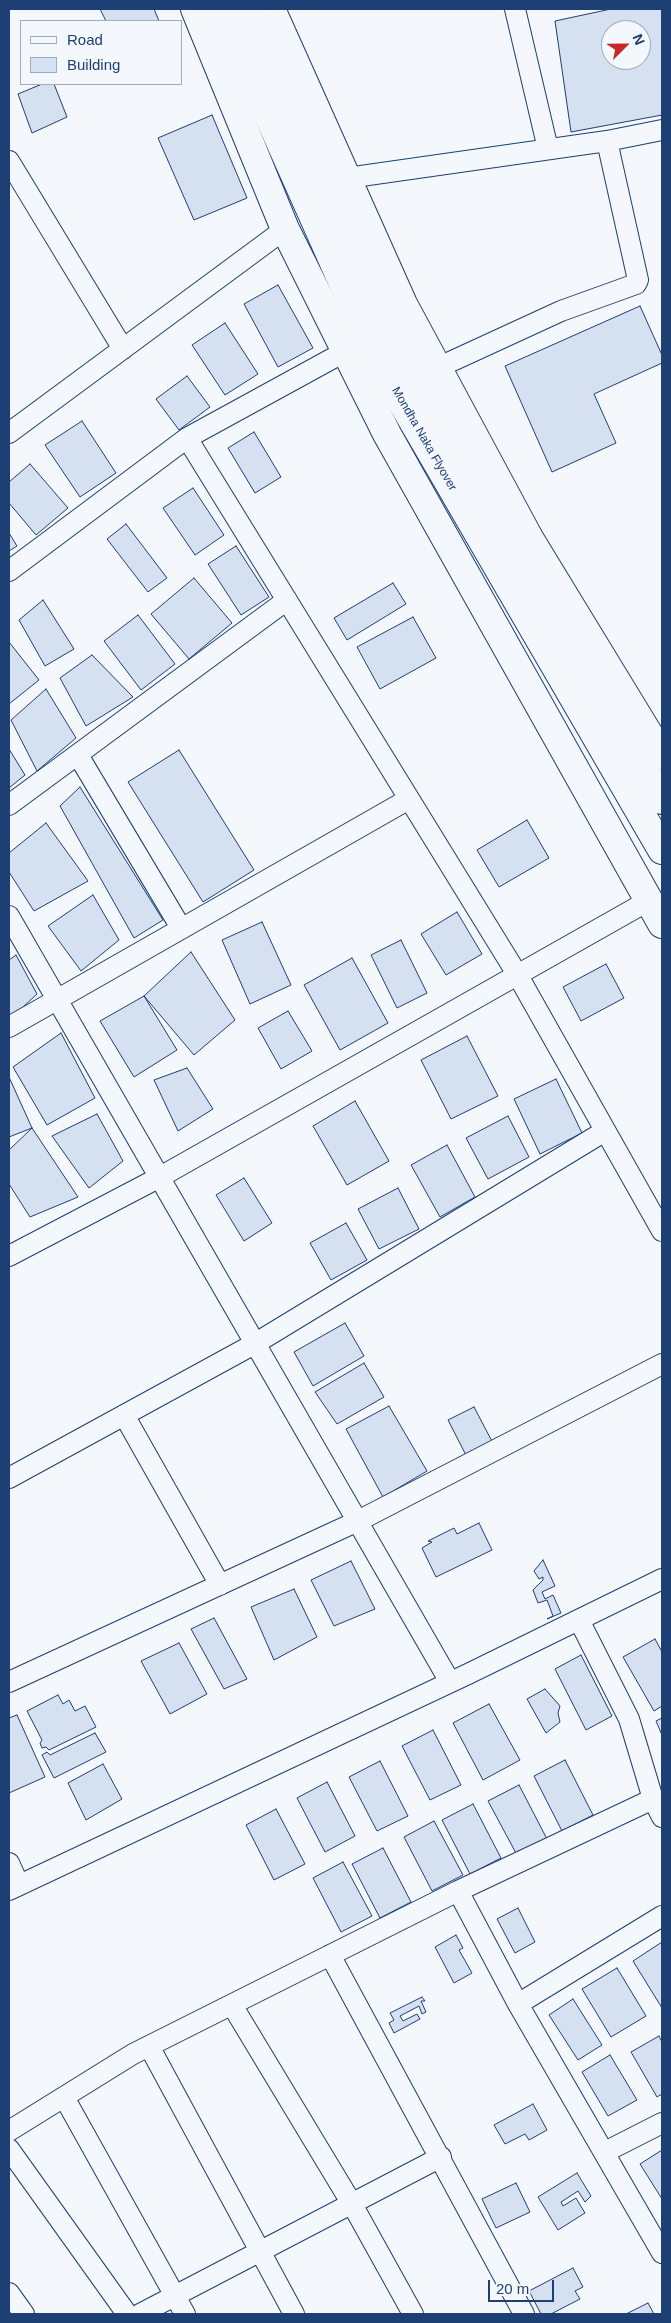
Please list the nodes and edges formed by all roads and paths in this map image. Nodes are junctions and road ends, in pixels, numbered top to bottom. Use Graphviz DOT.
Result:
graph roads {
  1 [pos="195,9"];
  2 [pos="221,9"];
  3 [pos="250,9"];
  4 [pos="271,9"];
  5 [pos="515,9"];
  6 [pos="662,130"];
  7 [pos="607,140"];
  8 [pos="548,149"];
  9 [pos="9,161"];
  10 [pos="347,178"];
  11 [pos="285,229"];
  12 [pos="122,349"];
  13 [pos="346,350"];
  14 [pos="437,368"];
  15 [pos="9,433"];
  16 [pos="187,438"];
  17 [pos="9,571"];
  18 [pos="286,600"];
  19 [pos="78,755"];
  20 [pos="662,756"];
  21 [pos="408,799"];
  22 [pos="662,800"];
  23 [pos="9,805"];
  24 [pos="662,850"];
  25 [pos="648,901"];
  26 [pos="9,916"];
  27 [pos="662,924"];
  28 [pos="181,928"];
  29 [pos="517,974"];
  30 [pos="58,999"];
  31 [pos="9,1027"];
  32 [pos="605,1131"];
  33 [pos="160,1177"];
  34 [pos="662,1231"];
  35 [pos="9,1256"];
  36 [pos="256,1343"];
  37 [pos="662,1364"];
  38 [pos="124,1415"];
  39 [pos="9,1478"];
  40 [pos="358,1521"];
  41 [pos="662,1579"];
  42 [pos="220,1585"];
  43 [pos="579,1620"];
  44 [pos="9,1682"];
  45 [pos="450,1682"];
  46 [pos="653,1799"];
  47 [pos="662,1817"];
  48 [pos="9,1863"];
  49 [pos="14,1888"];
  50 [pos="458,1891"];
  51 [pos="662,1916"];
  52 [pos="330,1955"];
  53 [pos="518,2004"];
  54 [pos="232,2005"];
  55 [pos="149,2046"];
  56 [pos="64,2097"];
  57 [pos="662,2123"];
  58 [pos="9,2131"];
  59 [pos="9,2149"];
  60 [pos="605,2152"];
  61 [pos="441,2157"];
  62 [pos="352,2204"];
  63 [pos="259,2252"];
  64 [pos="662,2253"];
  65 [pos="9,2293"];
  66 [pos="175,2296"];
  67 [pos="24,2314"];
  68 [pos="127,2314"];
  69 [pos="140,2314"];
  70 [pos="185,2314"];
  71 [pos="294,2314"];
  72 [pos="412,2314"];
  73 [pos="524,2314"];
  1 -- 11 [label="main road"];
  2 -- 24 [label="main road, Mondha Naka Flyover"];
  3 -- 22 [label="main road, Mondha Naka Flyover"];
  4 -- 10 [label="main road"];
  5 -- 8 [label="street"];
  6 -- 7 [label="street"];
  7 -- 8 [label="street"];
  7 -- 14 [label="street"];
  8 -- 10 [label="street"];
  9 -- 12 [label="street"];
  10 -- 14 [label="main road"];
  11 -- 12 [label="street"];
  11 -- 13 [label="main road"];
  12 -- 15 [label="street"];
  13 -- 16 [label="street"];
  13 -- 25 [label="main road"];
  14 -- 20 [label="main road"];
  16 -- 17 [label="street"];
  16 -- 18 [label="street"];
  18 -- 19 [label="street"];
  18 -- 21 [label="street"];
  19 -- 23 [label="street"];
  19 -- 28 [label="street"];
  21 -- 28 [label="street"];
  21 -- 29 [label="street"];
  25 -- 27 [label="main road"];
  25 -- 29 [label="street"];
  26 -- 30 [label="street"];
  28 -- 30 [label="street"];
  29 -- 32 [label="street"];
  29 -- 33 [label="street"];
  30 -- 31 [label="street"];
  30 -- 33 [label="street"];
  32 -- 34 [label="street"];
  32 -- 36 [label="street"];
  33 -- 35 [label="street"];
  33 -- 36 [label="street"];
  36 -- 38 [label="street"];
  36 -- 40 [label="street"];
  37 -- 40 [label="street"];
  38 -- 39 [label="street"];
  38 -- 42 [label="street"];
  40 -- 42 [label="street"];
  40 -- 45 [label="street"];
  41 -- 43 [label="street"];
  42 -- 44 [label="street"];
  43 -- 45 [label="street"];
  43 -- 46 [label="street"];
  45 -- 49 [label="street"];
  46 -- 47 [label="street"];
  46 -- 50 [label="street"];
  48 -- 49 [label="street"];
  50 -- 52 [label="street"];
  50 -- 53 [label="street"];
  51 -- 53 [label="street"];
  52 -- 54 [label="street"];
  52 -- 61 [label="street"];
  53 -- 60 [label="street"];
  54 -- 55 [label="street"];
  54 -- 62 [label="street"];
  55 -- 56 [label="street"];
  55 -- 63 [label="street"];
  56 -- 58 [label="street"];
  56 -- 66 [label="street"];
  57 -- 60 [label="street"];
  59 -- 68 [label="street"];
  60 -- 64 [label="street"];
  61 -- 62 [label="street"];
  61 -- 73 [label="street"];
  62 -- 63 [label="street"];
  62 -- 72 [label="street"];
  63 -- 66 [label="street"];
  63 -- 71 [label="street"];
  65 -- 67 [label="street"];
  66 -- 69 [label="street"];
  66 -- 70 [label="street"];
}
